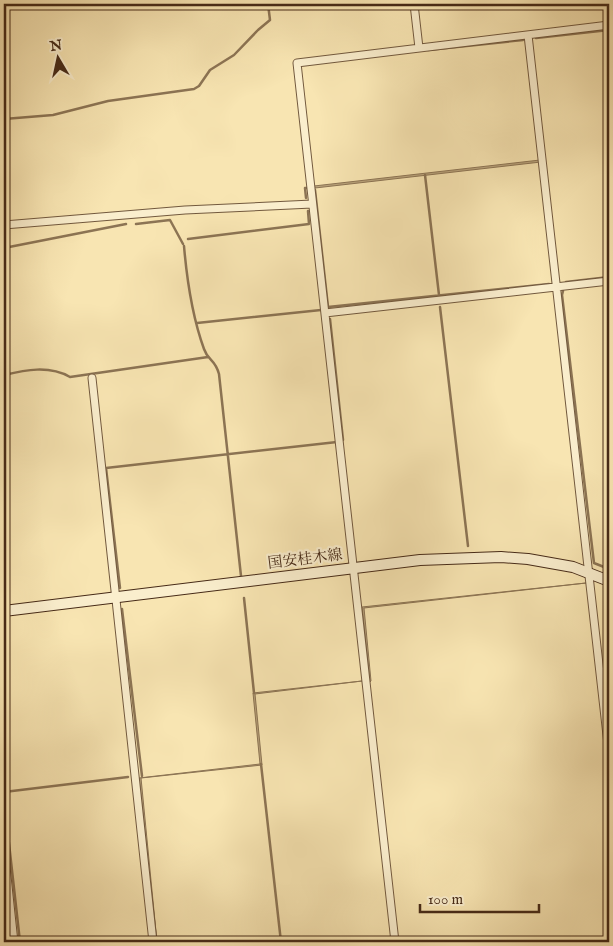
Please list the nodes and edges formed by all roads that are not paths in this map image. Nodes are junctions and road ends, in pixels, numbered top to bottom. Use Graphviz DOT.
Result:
graph roads {
  1 [pos="4,4"];
  2 [pos="8,4"];
  3 [pos="414,4"];
  4 [pos="609,25"];
  5 [pos="528,35"];
  6 [pos="419,48"];
  7 [pos="312,204"];
  8 [pos="4,225"];
  9 [pos="609,281"];
  10 [pos="558,287"];
  11 [pos="325,313"];
  12 [pos="92,378"];
  13 [pos="354,567"];
  14 [pos="590,573"];
  15 [pos="609,581"];
  16 [pos="117,598"];
  17 [pos="4,611"];
  18 [pos="609,752"];
  19 [pos="4,848"];
  20 [pos="14,942"];
  21 [pos="153,942"];
  22 [pos="395,942"];
  1 -- 2 [label="street"];
  3 -- 6 [label="street"];
  4 -- 5 [label="street"];
  5 -- 6 [label="street"];
  5 -- 10 [label="street"];
  6 -- 7 [label="street"];
  7 -- 8 [label="street"];
  7 -- 11 [label="street"];
  9 -- 10 [label="street"];
  10 -- 11 [label="street"];
  10 -- 14 [label="street"];
  11 -- 13 [label="street"];
  12 -- 16 [label="street"];
  13 -- 14 [label="main road, 国安桂木線"];
  13 -- 16 [label="main road, 国安桂木線"];
  13 -- 22 [label="street"];
  14 -- 15 [label="main road, 国安桂木線"];
  14 -- 18 [label="street"];
  16 -- 17 [label="main road, 国安桂木線"];
  16 -- 21 [label="street"];
  19 -- 20 [label="street"];
}
